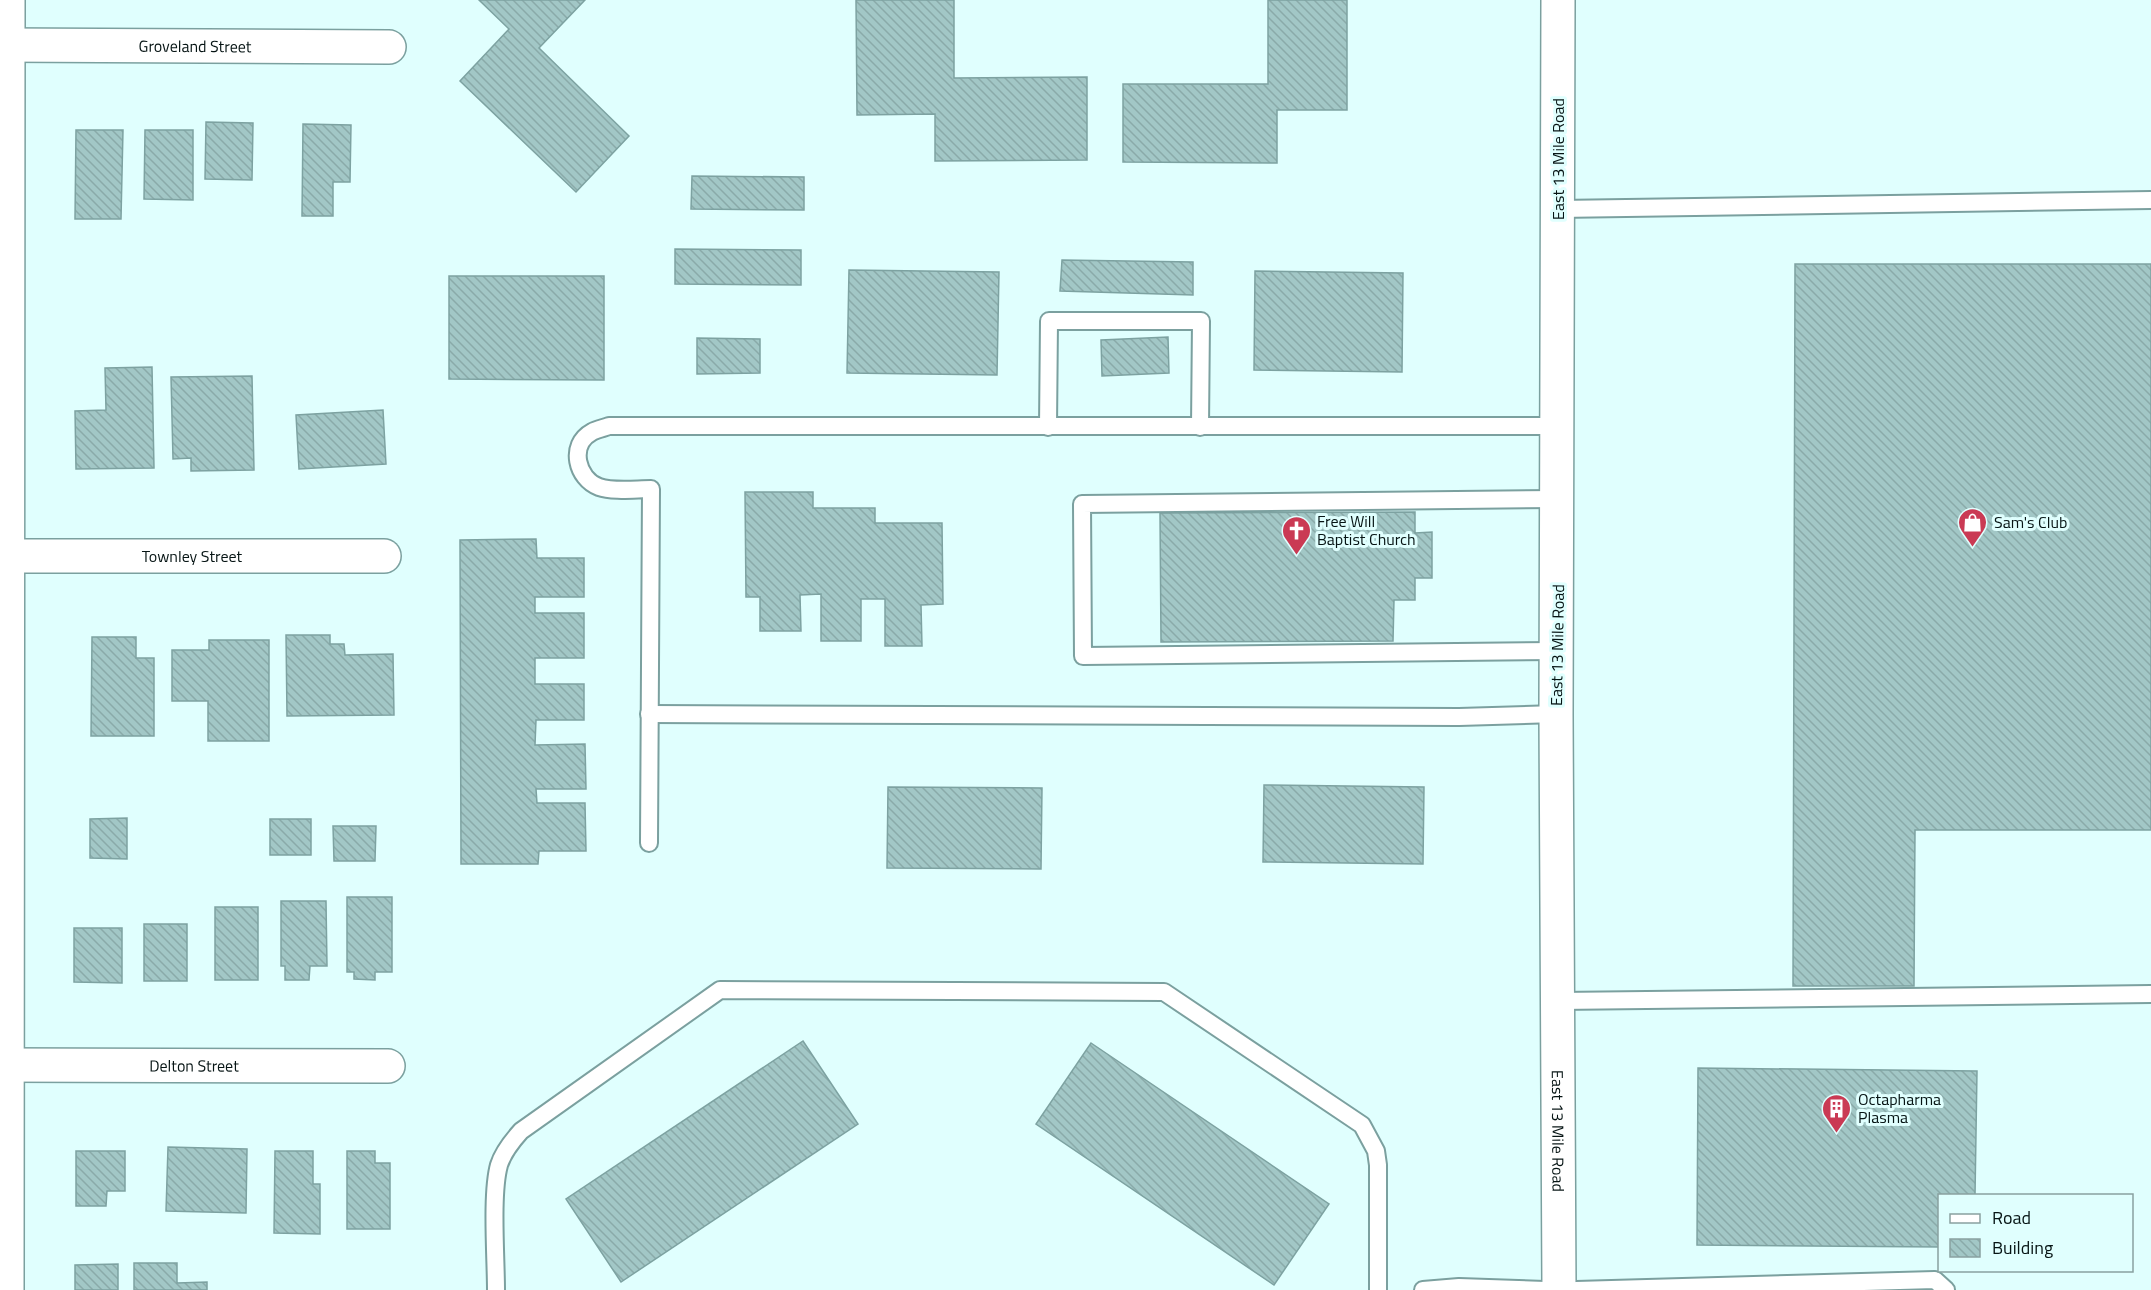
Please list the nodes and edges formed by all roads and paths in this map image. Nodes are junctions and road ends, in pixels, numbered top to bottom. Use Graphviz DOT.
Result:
graph roads {
  1 [pos="8,0"];
  2 [pos="1558,0"];
  3 [pos="4,45"];
  4 [pos="389,47"];
  5 [pos="2151,200"];
  6 [pos="1558,209"];
  7 [pos="1558,426"];
  8 [pos="1048,427"];
  9 [pos="1200,427"];
  10 [pos="1558,499"];
  11 [pos="4,556"];
  12 [pos="384,556"];
  13 [pos="1558,651"];
  14 [pos="649,714"];
  15 [pos="1556,714"];
  16 [pos="649,843"];
  17 [pos="2151,994"];
  18 [pos="1558,1000"];
  19 [pos="3,1065"];
  20 [pos="388,1066"];
  21 [pos="1714,1288"];
  22 [pos="7,1290"];
  23 [pos="496,1290"];
  24 [pos="1378,1290"];
  25 [pos="1423,1290"];
  26 [pos="1545,1290"];
  27 [pos="1559,1290"];
  28 [pos="1576,1290"];
  29 [pos="1946,1290"];
  1 -- 3 [label="street"];
  2 -- 6 [label="street, East 13 Mile Road"];
  3 -- 4 [label="street, Groveland Street"];
  3 -- 11 [label="street"];
  5 -- 6 [label="lane"];
  6 -- 7 [label="street, East 13 Mile Road"];
  7 -- 9 [label="lane"];
  7 -- 10 [label="street, East 13 Mile Road"];
  8 -- 9 [label="lane"];
  8 -- 9 [label="lane"];
  8 -- 14 [label="lane"];
  10 -- 13 [label="street, East 13 Mile Road"];
  10 -- 13 [label="lane"];
  11 -- 12 [label="street, Townley Street"];
  11 -- 19 [label="street"];
  13 -- 15 [label="street, East 13 Mile Road"];
  14 -- 15 [label="lane"];
  14 -- 16 [label="lane"];
  15 -- 18 [label="street, East 13 Mile Road"];
  17 -- 18 [label="lane"];
  18 -- 27 [label="street, East 13 Mile Road"];
  19 -- 20 [label="street, Delton Street"];
  19 -- 22 [label="street"];
  21 -- 28 [label="lane"];
  21 -- 29 [label="lane"];
  23 -- 24 [label="lane"];
  25 -- 26 [label="lane"];
}
